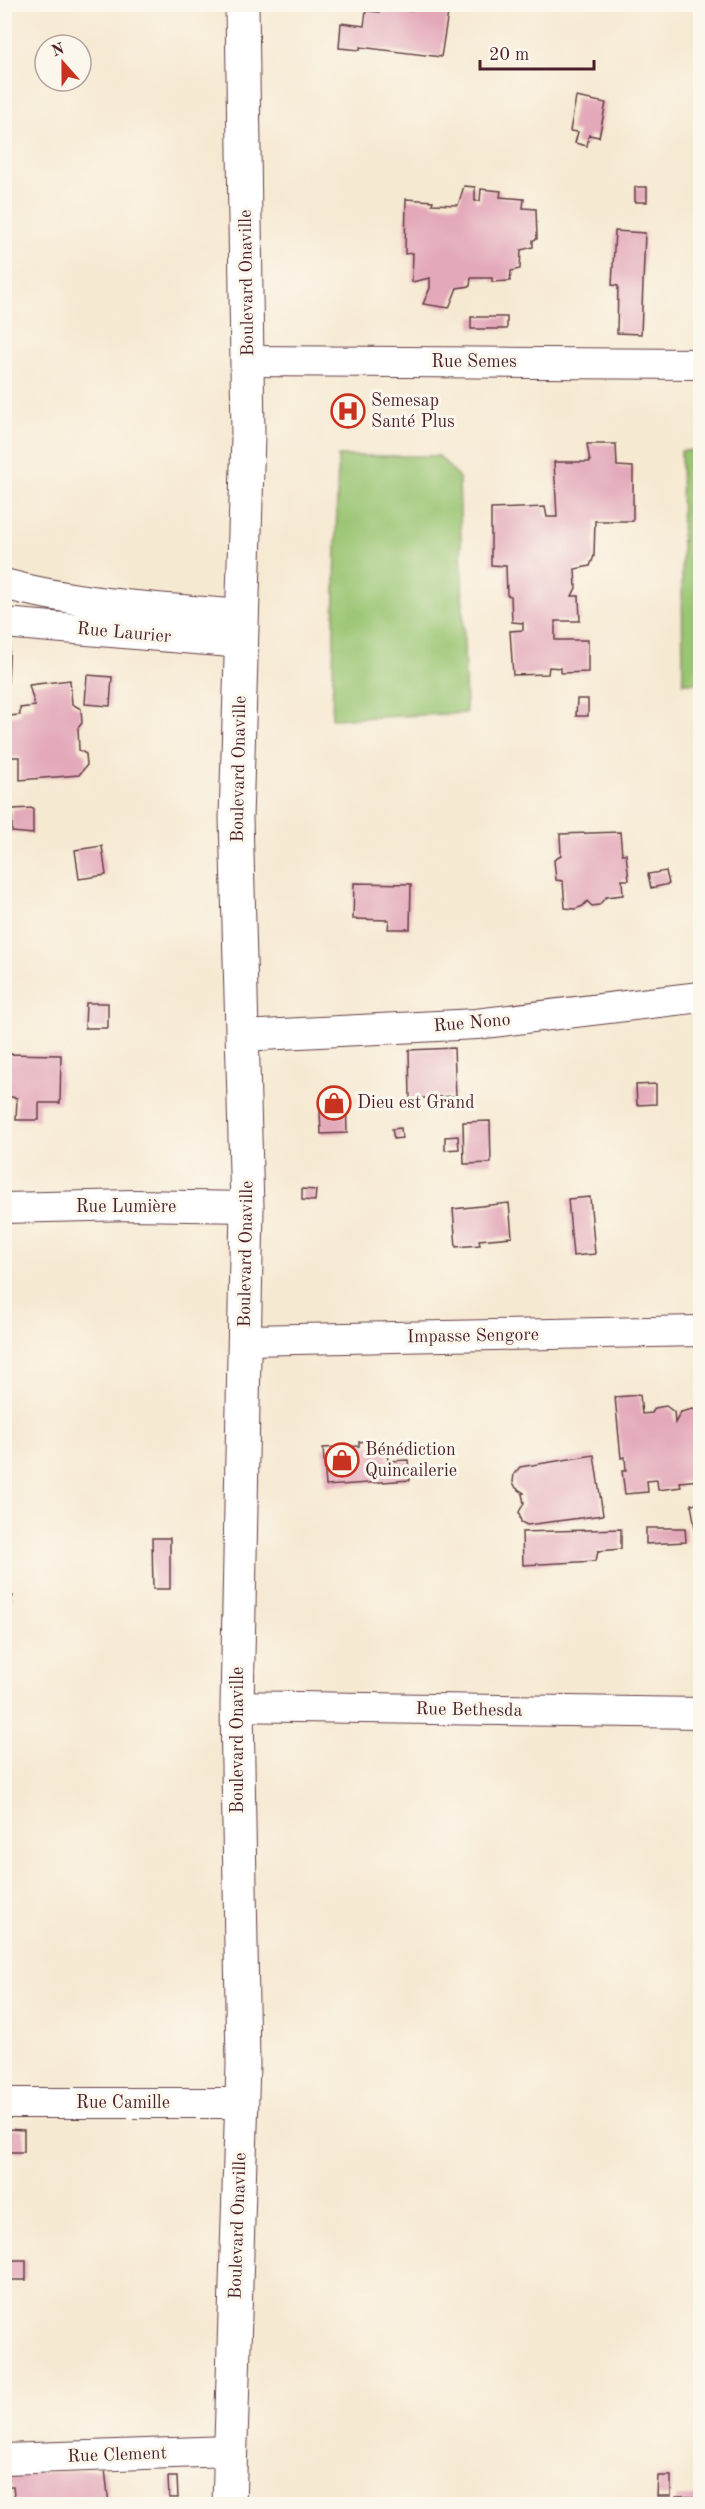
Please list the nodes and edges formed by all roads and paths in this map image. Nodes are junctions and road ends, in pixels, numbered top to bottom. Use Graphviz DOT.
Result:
graph roads {
  1 [pos="242,4"];
  2 [pos="248,361"];
  3 [pos="700,364"];
  4 [pos="4,584"];
  5 [pos="4,623"];
  6 [pos="242,629"];
  7 [pos="700,997"];
  8 [pos="243,1036"];
  9 [pos="247,1207"];
  10 [pos="4,1208"];
  11 [pos="700,1331"];
  12 [pos="245,1340"];
  13 [pos="237,1706"];
  14 [pos="700,1713"];
  15 [pos="4,2103"];
  16 [pos="242,2103"];
  17 [pos="229,2451"];
  18 [pos="4,2459"];
  19 [pos="229,2505"];
  1 -- 2 [label="street, Boulevard Onaville"];
  2 -- 3 [label="street, Rue Semes"];
  2 -- 6 [label="street, Boulevard Onaville"];
  4 -- 6 [label="street"];
  5 -- 6 [label="street, Rue Laurier"];
  6 -- 8 [label="street, Boulevard Onaville"];
  7 -- 8 [label="street, Rue Nono"];
  8 -- 9 [label="street, Boulevard Onaville"];
  9 -- 10 [label="street, Rue Lumière"];
  9 -- 12 [label="street, Boulevard Onaville"];
  11 -- 12 [label="street, Impasse Sengore"];
  12 -- 13 [label="street, Boulevard Onaville"];
  13 -- 14 [label="street, Rue Bethesda"];
  13 -- 16 [label="street, Boulevard Onaville"];
  15 -- 16 [label="street, Rue Camille"];
  16 -- 17 [label="street, Boulevard Onaville"];
  17 -- 18 [label="street, Rue Clement"];
  17 -- 19 [label="street, Boulevard Onaville"];
}
